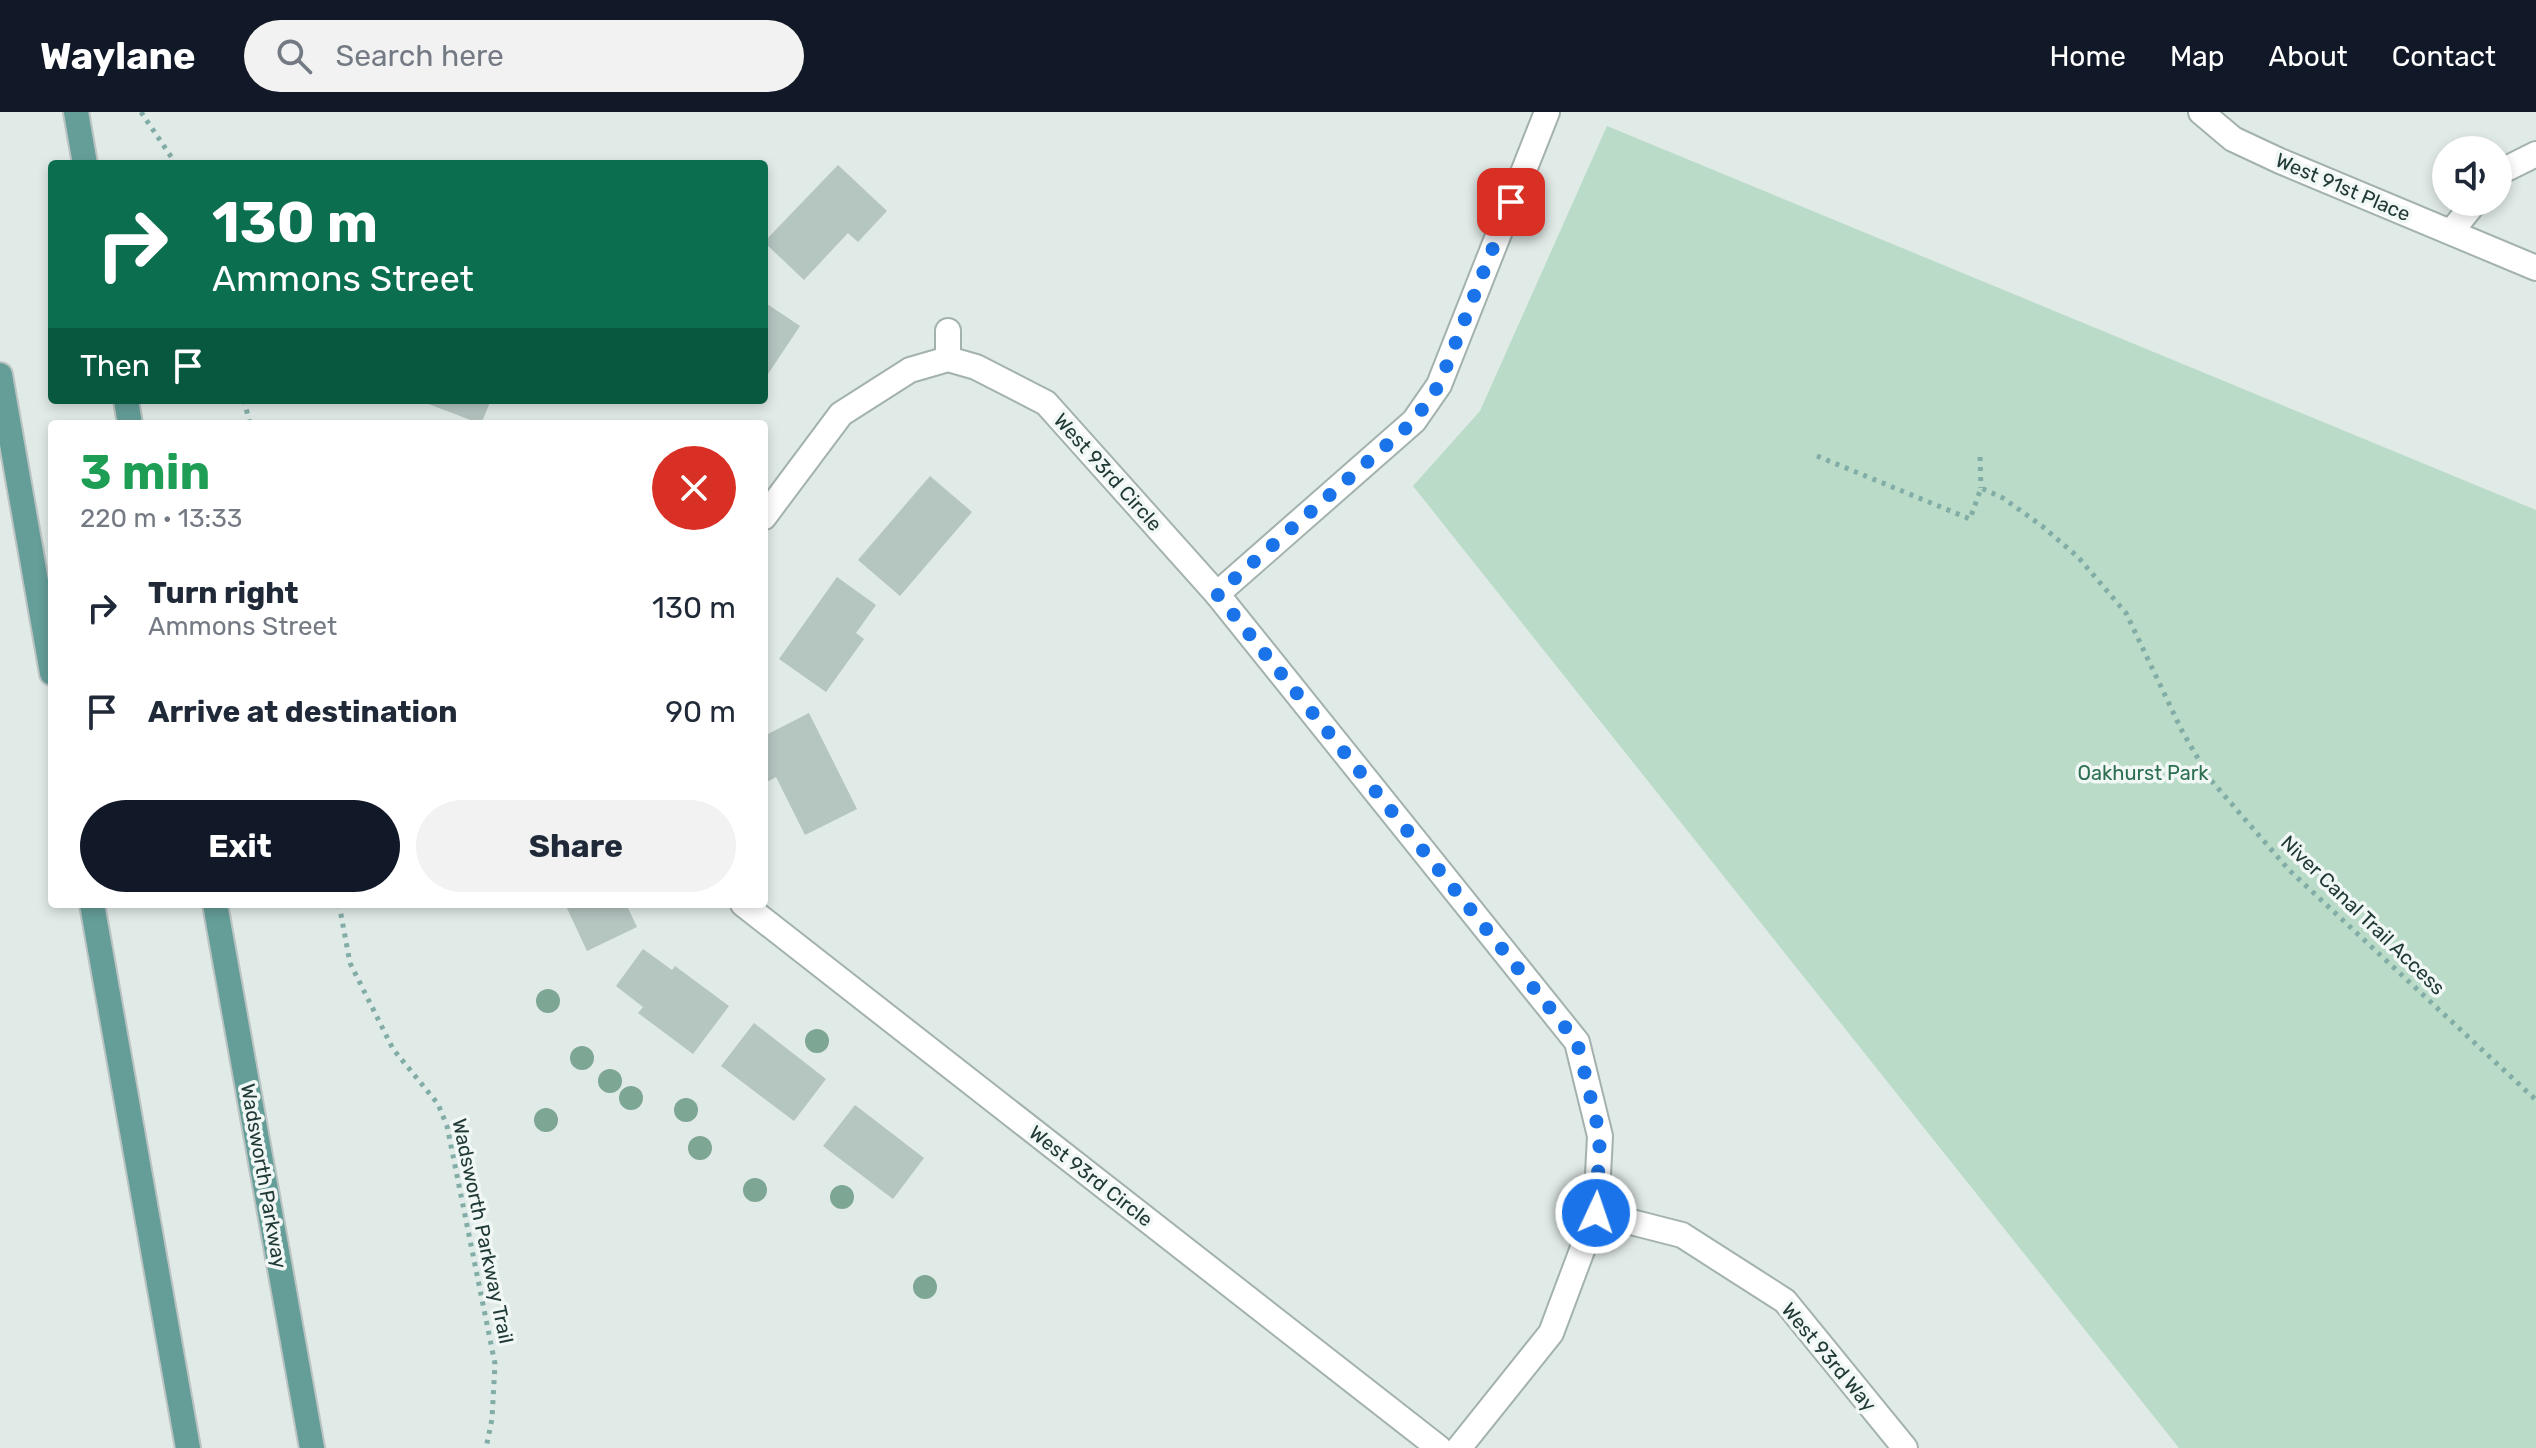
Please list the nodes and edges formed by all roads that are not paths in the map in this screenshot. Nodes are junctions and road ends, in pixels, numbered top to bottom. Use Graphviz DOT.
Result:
graph roads {
  1 [pos="76,112"];
  2 [pos="1547,112"];
  3 [pos="2201,112"];
  4 [pos="2536,154"];
  5 [pos="84,160"];
  6 [pos="2512,166"];
  7 [pos="2464,216"];
  8 [pos="2451,232"];
  9 [pos="2536,268"];
  10 [pos="948,331"];
  11 [pos="948,359"];
  12 [pos="0,375"];
  13 [pos="768,512"];
  14 [pos="1217,594"];
  15 [pos="48,650"];
  16 [pos="93,908"];
  17 [pos="216,908"];
  18 [pos="748,908"];
  19 [pos="1596,1213"];
  20 [pos="188,1448"];
  21 [pos="312,1448"];
  22 [pos="1439,1448"];
  23 [pos="1459,1448"];
  24 [pos="1905,1448"];
  1 -- 5 [label="main road"];
  2 -- 14 [label="street"];
  3 -- 8 [label="street, West 91st Place"];
  4 -- 6 [label="street"];
  7 -- 8 [label="street"];
  8 -- 9 [label="street, West 91st Place"];
  10 -- 11 [label="street"];
  11 -- 13 [label="street"];
  11 -- 14 [label="street, West 93rd Circle"];
  12 -- 15 [label="main road"];
  14 -- 19 [label="street"];
  16 -- 20 [label="main road"];
  17 -- 21 [label="main road, Wadsworth Parkway"];
  18 -- 22 [label="street, West 93rd Circle"];
  19 -- 23 [label="street"];
  19 -- 24 [label="street, West 93rd Way"];
}
